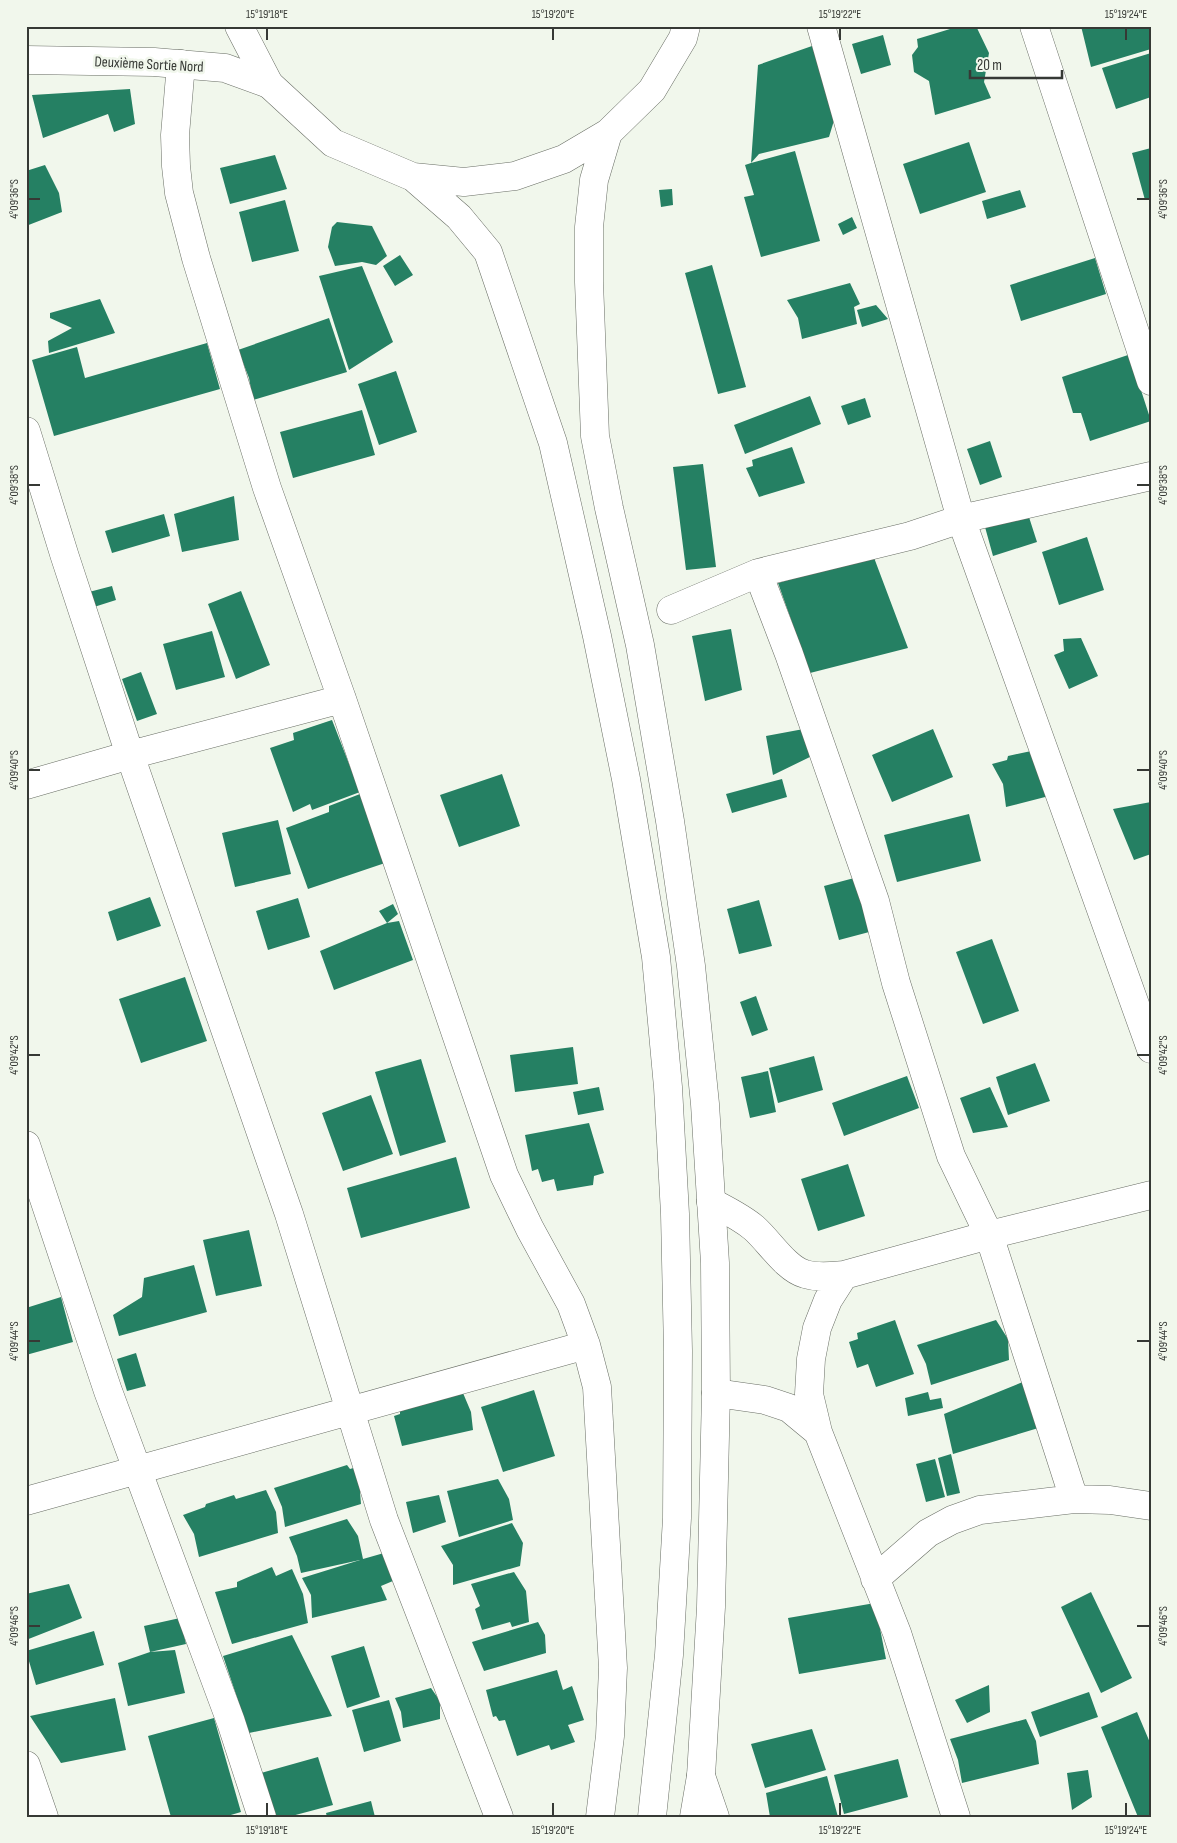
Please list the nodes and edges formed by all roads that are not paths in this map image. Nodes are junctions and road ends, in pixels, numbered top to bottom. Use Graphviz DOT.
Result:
graph roads {
  1 [pos="239,26"];
  2 [pos="686,26"];
  3 [pos="822,26"];
  4 [pos="1034,26"];
  5 [pos="26,60"];
  6 [pos="181,64"];
  7 [pos="270,84"];
  8 [pos="608,133"];
  9 [pos="413,177"];
  10 [pos="1151,381"];
  11 [pos="26,431"];
  12 [pos="1151,476"];
  13 [pos="961,519"];
  14 [pos="758,573"];
  15 [pos="671,610"];
  16 [pos="342,699"];
  17 [pos="130,755"];
  18 [pos="26,785"];
  19 [pos="1151,1050"];
  20 [pos="26,1145"];
  21 [pos="1151,1195"];
  22 [pos="711,1202"];
  23 [pos="989,1235"];
  24 [pos="844,1275"];
  25 [pos="586,1345"];
  26 [pos="716,1394"];
  27 [pos="350,1410"];
  28 [pos="818,1432"];
  29 [pos="137,1470"];
  30 [pos="1074,1499"];
  31 [pos="26,1501"];
  32 [pos="1151,1506"];
  33 [pos="875,1579"];
  34 [pos="26,1765"];
  35 [pos="701,1776"];
  36 [pos="44,1817"];
  37 [pos="262,1817"];
  38 [pos="499,1817"];
  39 [pos="600,1817"];
  40 [pos="652,1817"];
  41 [pos="694,1817"];
  42 [pos="715,1817"];
  43 [pos="956,1817"];
  1 -- 7 [label="main road"];
  2 -- 8 [label="main road"];
  3 -- 13 [label="main road"];
  4 -- 10 [label="main road"];
  5 -- 6 [label="main road, Deuxième Sortie Nord"];
  6 -- 7 [label="main road, Deuxième Sortie Nord"];
  6 -- 16 [label="main road"];
  7 -- 9 [label="main road"];
  8 -- 9 [label="main road"];
  8 -- 22 [label="main road"];
  9 -- 40 [label="main road"];
  11 -- 17 [label="main road"];
  12 -- 13 [label="main road"];
  13 -- 14 [label="main road"];
  13 -- 19 [label="main road"];
  14 -- 15 [label="main road"];
  14 -- 23 [label="main road"];
  16 -- 17 [label="main road"];
  16 -- 25 [label="main road"];
  17 -- 18 [label="main road"];
  17 -- 27 [label="main road"];
  20 -- 29 [label="main road"];
  21 -- 23 [label="main road"];
  22 -- 24 [label="main road"];
  22 -- 26 [label="main road"];
  23 -- 24 [label="main road"];
  23 -- 30 [label="main road"];
  24 -- 28 [label="main road"];
  25 -- 27 [label="main road"];
  25 -- 39 [label="main road"];
  26 -- 28 [label="main road"];
  26 -- 35 [label="main road"];
  27 -- 29 [label="main road"];
  27 -- 38 [label="main road"];
  28 -- 33 [label="main road"];
  29 -- 31 [label="main road"];
  29 -- 37 [label="main road"];
  30 -- 32 [label="main road"];
  30 -- 33 [label="main road"];
  33 -- 43 [label="main road"];
  34 -- 36 [label="main road"];
  35 -- 41 [label="main road"];
  35 -- 42 [label="main road"];
}
